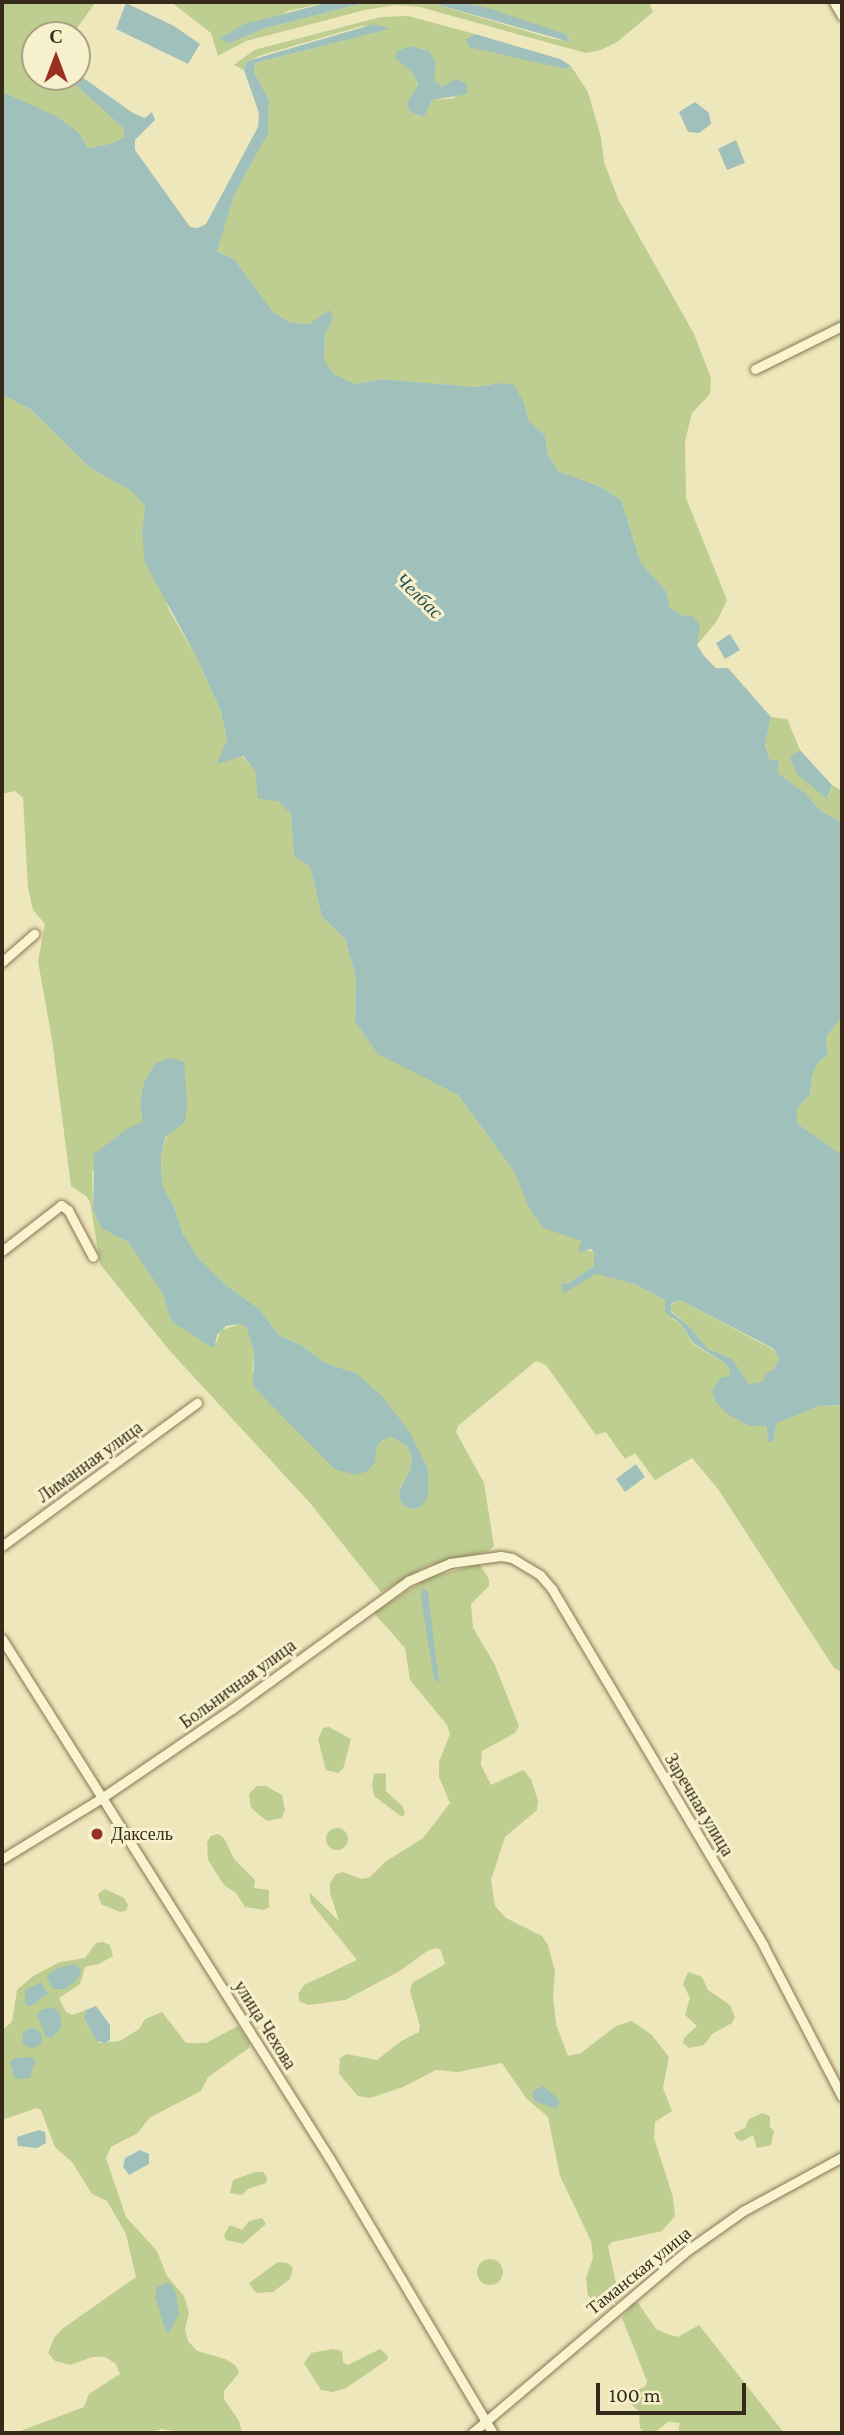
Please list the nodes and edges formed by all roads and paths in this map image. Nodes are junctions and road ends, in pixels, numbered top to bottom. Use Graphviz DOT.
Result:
graph roads {
  1 [pos="834,2"];
  2 [pos="842,16"];
  3 [pos="842,326"];
  4 [pos="755,369"];
  5 [pos="34,934"];
  6 [pos="2,962"];
  7 [pos="2,1251"];
  8 [pos="93,1257"];
  9 [pos="197,1404"];
  10 [pos="2,1546"];
  11 [pos="501,1556"];
  12 [pos="2,1639"];
  13 [pos="103,1797"];
  14 [pos="2,1859"];
  15 [pos="842,2097"];
  16 [pos="842,2157"];
  17 [pos="487,2421"];
  18 [pos="472,2433"];
  19 [pos="493,2433"];
  1 -- 2 [label="street"];
  3 -- 4 [label="street"];
  5 -- 6 [label="street"];
  7 -- 8 [label="street"];
  9 -- 10 [label="street, Лиманная улица"];
  11 -- 13 [label="street, Больничная улица"];
  11 -- 15 [label="street, Заречная улица"];
  12 -- 13 [label="street, улица Чехова"];
  13 -- 14 [label="street, Больничная улица"];
  13 -- 17 [label="street, улица Чехова"];
  16 -- 17 [label="street, Таманская улица"];
  17 -- 18 [label="street, Таманская улица"];
  17 -- 19 [label="street, улица Чехова"];
}
